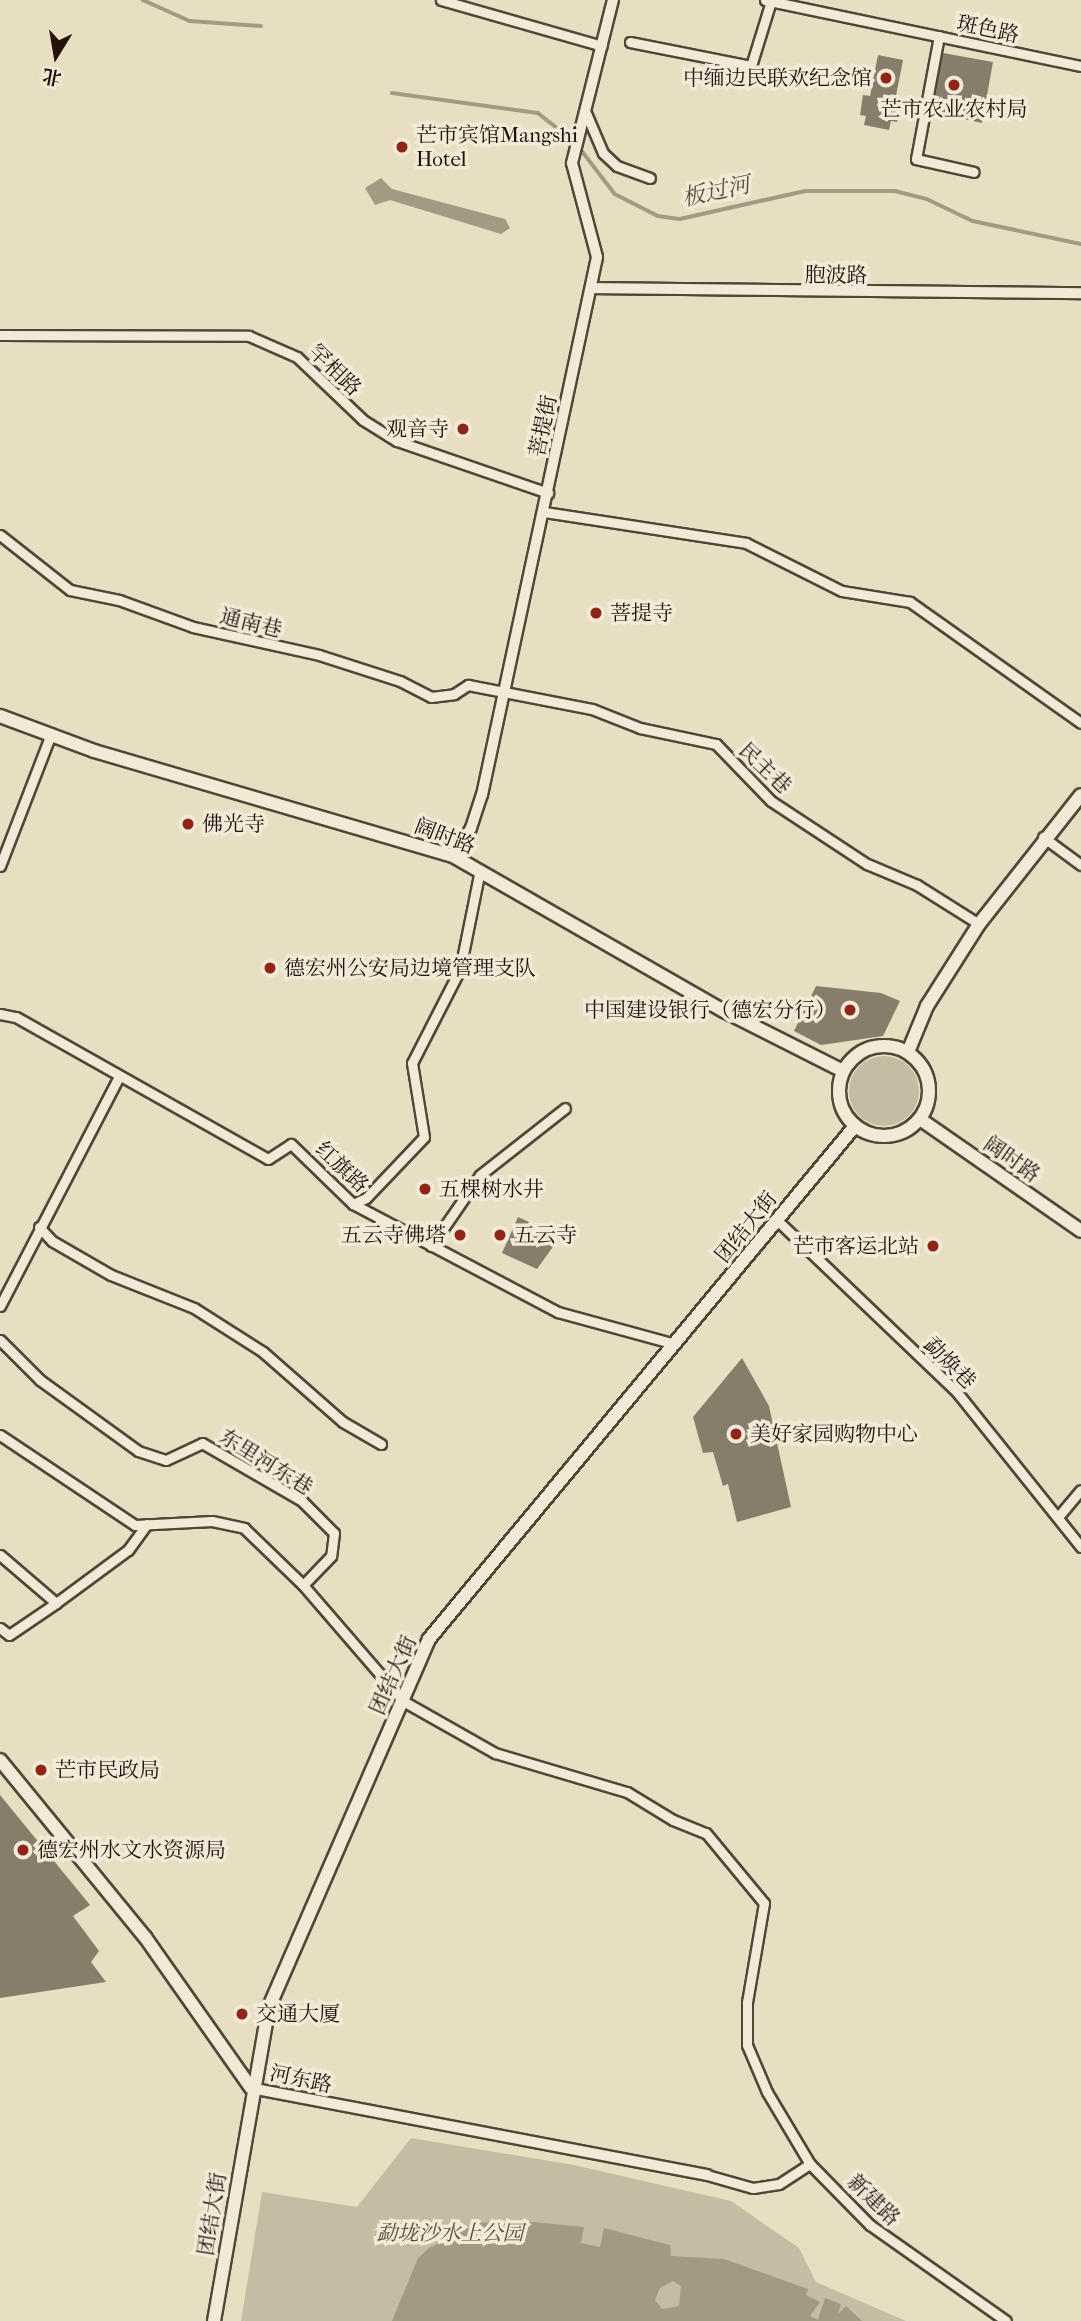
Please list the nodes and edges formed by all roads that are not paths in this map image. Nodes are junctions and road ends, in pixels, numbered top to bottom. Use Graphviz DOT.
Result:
graph roads {
  1 [pos="441,0"];
  2 [pos="613,0"];
  3 [pos="768,1"];
  4 [pos="939,36"];
  5 [pos="630,42"];
  6 [pos="603,46"];
  7 [pos="1081,66"];
  8 [pos="586,113"];
  9 [pos="974,172"];
  10 [pos="650,178"];
  11 [pos="591,288"];
  12 [pos="1080,290"];
  13 [pos="0,335"];
  14 [pos="548,493"];
  15 [pos="544,512"];
  16 [pos="0,535"];
  17 [pos="505,695"];
  18 [pos="0,716"];
  19 [pos="1081,723"];
  20 [pos="51,734"];
  21 [pos="1081,795"];
  22 [pos="1043,837"];
  23 [pos="453,856"];
  24 [pos="0,866"];
  25 [pos="1081,866"];
  26 [pos="481,870"];
  27 [pos="979,924"];
  28 [pos="0,1014"];
  29 [pos="908,1052"];
  30 [pos="843,1071"];
  31 [pos="118,1078"];
  32 [pos="565,1108"];
  33 [pos="920,1119"];
  34 [pos="855,1126"];
  35 [pos="353,1204"];
  36 [pos="777,1220"];
  37 [pos="39,1227"];
  38 [pos="1081,1231"];
  39 [pos="431,1246"];
  40 [pos="0,1306"];
  41 [pos="0,1340"];
  42 [pos="675,1344"];
  43 [pos="0,1435"];
  44 [pos="381,1444"];
  45 [pos="1081,1490"];
  46 [pos="1058,1517"];
  47 [pos="147,1524"];
  48 [pos="1081,1547"];
  49 [pos="0,1555"];
  50 [pos="303,1585"];
  51 [pos="55,1603"];
  52 [pos="0,1628"];
  53 [pos="403,1701"];
  54 [pos="0,1760"];
  55 [pos="251,2088"];
  56 [pos="810,2164"];
  57 [pos="707,2175"];
  58 [pos="214,2321"];
  59 [pos="1006,2321"];
  1 -- 6 [label="street"];
  2 -- 6 [label="street, 菩提街"];
  3 -- 4 [label="street, 斑色路"];
  3 -- 5 [label="street"];
  4 -- 7 [label="street, 斑色路"];
  4 -- 9 [label="street"];
  6 -- 8 [label="street, 菩提街"];
  8 -- 10 [label="street"];
  8 -- 11 [label="street, 菩提街"];
  11 -- 12 [label="street, 胞波路"];
  11 -- 14 [label="street, 菩提街"];
  13 -- 14 [label="street, 罕相路"];
  14 -- 15 [label="street, 菩提街"];
  15 -- 17 [label="street, 菩提街"];
  15 -- 19 [label="street"];
  16 -- 17 [label="street, 通南巷"];
  17 -- 23 [label="street, 菩提街"];
  17 -- 27 [label="street, 民主巷"];
  18 -- 20 [label="main road, 阔时路"];
  20 -- 23 [label="main road, 阔时路"];
  20 -- 24 [label="street"];
  21 -- 22 [label="main road"];
  22 -- 25 [label="street"];
  22 -- 27 [label="main road"];
  23 -- 26 [label="main road, 阔时路"];
  26 -- 30 [label="main road, 阔时路"];
  26 -- 35 [label="street"];
  27 -- 29 [label="main road"];
  28 -- 31 [label="street, 红旗路"];
  29 -- 30 [label="main road"];
  29 -- 33 [label="main road"];
  30 -- 34 [label="main road"];
  31 -- 35 [label="street, 红旗路"];
  31 -- 37 [label="street"];
  32 -- 39 [label="street"];
  33 -- 34 [label="main road"];
  33 -- 38 [label="main road, 阔时路"];
  34 -- 36 [label="main road, 团结大街"];
  35 -- 39 [label="street, 红旗路"];
  36 -- 42 [label="main road, 团结大街"];
  36 -- 46 [label="street, 勐焕巷"];
  37 -- 40 [label="street"];
  37 -- 44 [label="street"];
  39 -- 42 [label="street, 红旗路"];
  41 -- 50 [label="street, 东里河东巷"];
  42 -- 53 [label="main road, 团结大街"];
  43 -- 47 [label="street"];
  45 -- 46 [label="street"];
  46 -- 48 [label="street, 勐焕巷"];
  47 -- 50 [label="street"];
  47 -- 51 [label="street"];
  49 -- 51 [label="street"];
  50 -- 53 [label="street"];
  51 -- 52 [label="street"];
  53 -- 55 [label="main road, 团结大街"];
  53 -- 56 [label="street, 新建路"];
  54 -- 55 [label="main road, 河东路"];
  55 -- 57 [label="street, 河东路"];
  55 -- 58 [label="main road, 团结大街"];
  56 -- 57 [label="street"];
  56 -- 59 [label="street, 新建路"];
}
